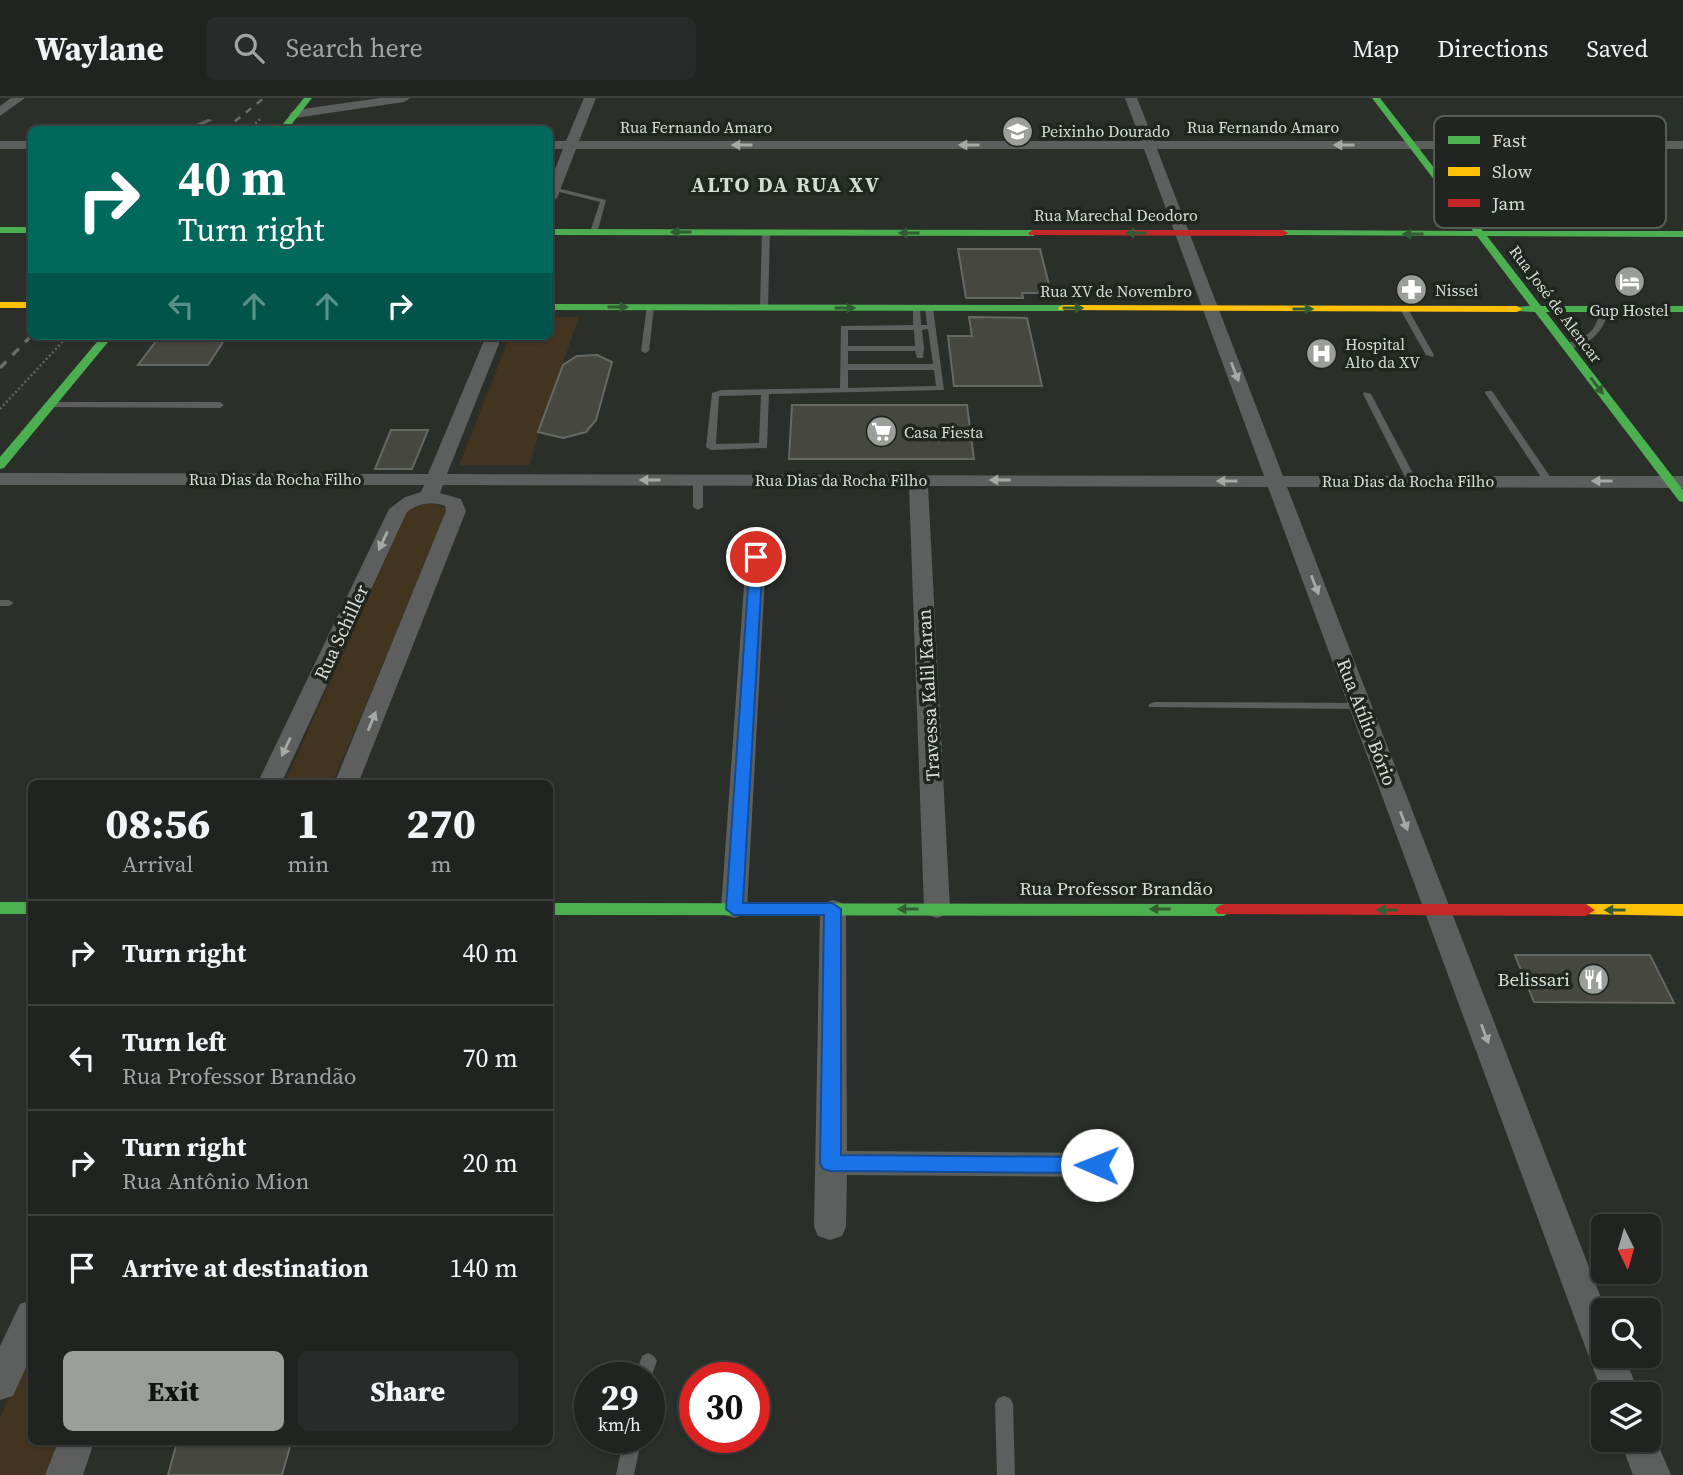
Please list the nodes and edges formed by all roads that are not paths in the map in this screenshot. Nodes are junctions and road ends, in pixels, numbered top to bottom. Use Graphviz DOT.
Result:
graph roads {
  1 [pos="19,98"];
  2 [pos="340,98"];
  3 [pos="404,98"];
  4 [pos="590,98"];
  5 [pos="1131,98"];
  6 [pos="1376,98"];
  7 [pos="302,105"];
  8 [pos="0,113"];
  9 [pos="210,120"];
  10 [pos="196,126"];
  11 [pos="285,126"];
  12 [pos="0,145"];
  13 [pos="28,145"];
  14 [pos="553,145"];
  15 [pos="571,145"];
  16 [pos="1149,145"];
  17 [pos="1412,145"];
  18 [pos="1434,145"];
  19 [pos="1434,173"];
  20 [pos="553,189"];
  21 [pos="553,194"];
  22 [pos="1476,228"];
  23 [pos="0,230"];
  24 [pos="28,230"];
  25 [pos="553,232"];
  26 [pos="594,232"];
  27 [pos="766,232"];
  28 [pos="1183,233"];
  29 [pos="1481,234"];
  30 [pos="1683,234"];
  31 [pos="28,305"];
  32 [pos="1,306"];
  33 [pos="553,307"];
  34 [pos="650,307"];
  35 [pos="764,308"];
  36 [pos="923,308"];
  37 [pos="1211,309"];
  38 [pos="1404,309"];
  39 [pos="1538,309"];
  40 [pos="1605,309"];
  41 [pos="1683,309"];
  42 [pos="918,327"];
  43 [pos="932,327"];
  44 [pos="105,340"];
  45 [pos="492,340"];
  46 [pos="1567,347"];
  47 [pos="920,348"];
  48 [pos="844,349"];
  49 [pos="645,351"];
  50 [pos="1430,355"];
  51 [pos="921,367"];
  52 [pos="937,367"];
  53 [pos="845,368"];
  54 [pos="844,391"];
  55 [pos="765,392"];
  56 [pos="1489,393"];
  57 [pos="1367,394"];
  58 [pos="50,405"];
  59 [pos="220,405"];
  60 [pos="0,465"];
  61 [pos="0,479"];
  62 [pos="698,480"];
  63 [pos="918,480"];
  64 [pos="1276,481"];
  65 [pos="1412,481"];
  66 [pos="1548,481"];
  67 [pos="1677,482"];
  68 [pos="432,488"];
  69 [pos="1683,498"];
  70 [pos="698,507"];
  71 [pos="756,557"];
  72 [pos="1154,705"];
  73 [pos="1361,706"];
  74 [pos="271,780"];
  75 [pos="348,780"];
  76 [pos="0,908"];
  77 [pos="28,908"];
  78 [pos="553,909"];
  79 [pos="734,909"];
  80 [pos="832,909"];
  81 [pos="937,909"];
  82 [pos="1438,910"];
  83 [pos="1683,910"];
  84 [pos="831,1163"];
  85 [pos="1097,1165"];
  86 [pos="830,1227"];
  87 [pos="1591,1315"];
  88 [pos="28,1323"];
  89 [pos="0,1385"];
  90 [pos="1004,1404"];
  91 [pos="75,1445"];
  92 [pos="1642,1452"];
  93 [pos="630,1453"];
  94 [pos="64,1475"];
  95 [pos="625,1475"];
  96 [pos="1006,1475"];
  97 [pos="1651,1475"];
  1 -- 8 [label="street"];
  2 -- 7 [label="street"];
  3 -- 7 [label="street"];
  4 -- 15 [label="street"];
  5 -- 16 [label="street, Rua Atílio Bório"];
  6 -- 17 [label="main road, Rua José de Alencar"];
  7 -- 11 [label="main road"];
  9 -- 10 [label="lane"];
  12 -- 13 [label="street"];
  14 -- 15 [label="street, Rua Fernando Amaro"];
  16 -- 15 [label="street, Rua Fernando Amaro, one-way"];
  15 -- 20 [label="street"];
  17 -- 16 [label="street, Rua Fernando Amaro, one-way"];
  16 -- 28 [label="street, Rua Atílio Bório"];
  17 -- 18 [label="street, Rua Fernando Amaro"];
  17 -- 19 [label="main road, Rua José de Alencar"];
  21 -- 26 [label="lane"];
  22 -- 29 [label="main road, Rua José de Alencar"];
  23 -- 24 [label="main road"];
  25 -- 26 [label="main road, Rua Marechal Deodoro"];
  27 -- 26 [label="main road, Rua Marechal Deodoro, one-way"];
  28 -- 27 [label="main road, Rua Marechal Deodoro, one-way"];
  27 -- 35 [label="lane"];
  29 -- 28 [label="main road, Rua Marechal Deodoro, one-way"];
  28 -- 37 [label="street, Rua Atílio Bório"];
  29 -- 30 [label="main road, Rua Marechal Deodoro"];
  29 -- 39 [label="main road, Rua José de Alencar"];
  31 -- 32 [label="main road"];
  33 -- 34 [label="main road, Rua XV de Novembro, one-way"];
  34 -- 35 [label="main road, Rua XV de Novembro"];
  34 -- 49 [label="lane"];
  35 -- 36 [label="main road, Rua XV de Novembro, one-way"];
  36 -- 37 [label="main road, Rua XV de Novembro, one-way"];
  36 -- 42 [label="lane"];
  36 -- 43 [label="lane"];
  37 -- 38 [label="main road, Rua XV de Novembro, one-way"];
  37 -- 64 [label="street, Rua Atílio Bório, one-way"];
  38 -- 39 [label="main road, Rua XV de Novembro"];
  38 -- 50 [label="lane"];
  39 -- 40 [label="main road, Rua XV de Novembro"];
  39 -- 46 [label="main road, Rua José de Alencar"];
  40 -- 41 [label="main road, Rua XV de Novembro"];
  40 -- 46 [label="lane"];
  42 -- 43 [label="lane"];
  42 -- 47 [label="lane"];
  42 -- 48 [label="lane"];
  43 -- 52 [label="lane"];
  44 -- 58 [label="main road"];
  45 -- 68 [label="street"];
  46 -- 67 [label="main road, Rua José de Alencar, one-way"];
  47 -- 48 [label="lane"];
  47 -- 51 [label="lane"];
  48 -- 53 [label="lane"];
  51 -- 52 [label="lane"];
  51 -- 53 [label="lane"];
  52 -- 54 [label="lane"];
  53 -- 54 [label="lane"];
  54 -- 55 [label="lane"];
  55 -- 55 [label="lane"];
  56 -- 66 [label="lane"];
  57 -- 65 [label="lane"];
  58 -- 59 [label="lane"];
  58 -- 60 [label="main road"];
  61 -- 68 [label="street, Rua Dias da Rocha Filho"];
  62 -- 63 [label="street, Rua Dias da Rocha Filho"];
  62 -- 68 [label="street, Rua Dias da Rocha Filho, one-way"];
  62 -- 70 [label="lane"];
  64 -- 63 [label="street, Rua Dias da Rocha Filho, one-way"];
  63 -- 81 [label="street, Travessa Kalil Karan"];
  64 -- 65 [label="street, Rua Dias da Rocha Filho"];
  64 -- 73 [label="street, Rua Atílio Bório, one-way"];
  65 -- 66 [label="street, Rua Dias da Rocha Filho"];
  67 -- 66 [label="street, Rua Dias da Rocha Filho, one-way"];
  67 -- 69 [label="main road, Rua José de Alencar"];
  68 -- 74 [label="street, Rua Schiller, one-way"];
  75 -- 68 [label="street, one-way"];
  71 -- 79 [label="street"];
  72 -- 73 [label="lane"];
  73 -- 82 [label="street, Rua Atílio Bório, one-way"];
  76 -- 77 [label="main road"];
  78 -- 79 [label="main road, Rua Professor Brandão"];
  79 -- 80 [label="main road, Rua Professor Brandão"];
  81 -- 80 [label="main road, Rua Professor Brandão, one-way"];
  80 -- 84 [label="street"];
  82 -- 81 [label="main road, Rua Professor Brandão, one-way"];
  83 -- 82 [label="main road, Rua Professor Brandão, one-way"];
  82 -- 87 [label="street, Rua Atílio Bório, one-way"];
  84 -- 85 [label="street"];
  84 -- 86 [label="street"];
  88 -- 89 [label="street"];
  90 -- 96 [label="lane"];
  91 -- 94 [label="street"];
  92 -- 97 [label="street"];
  93 -- 95 [label="lane"];
}
